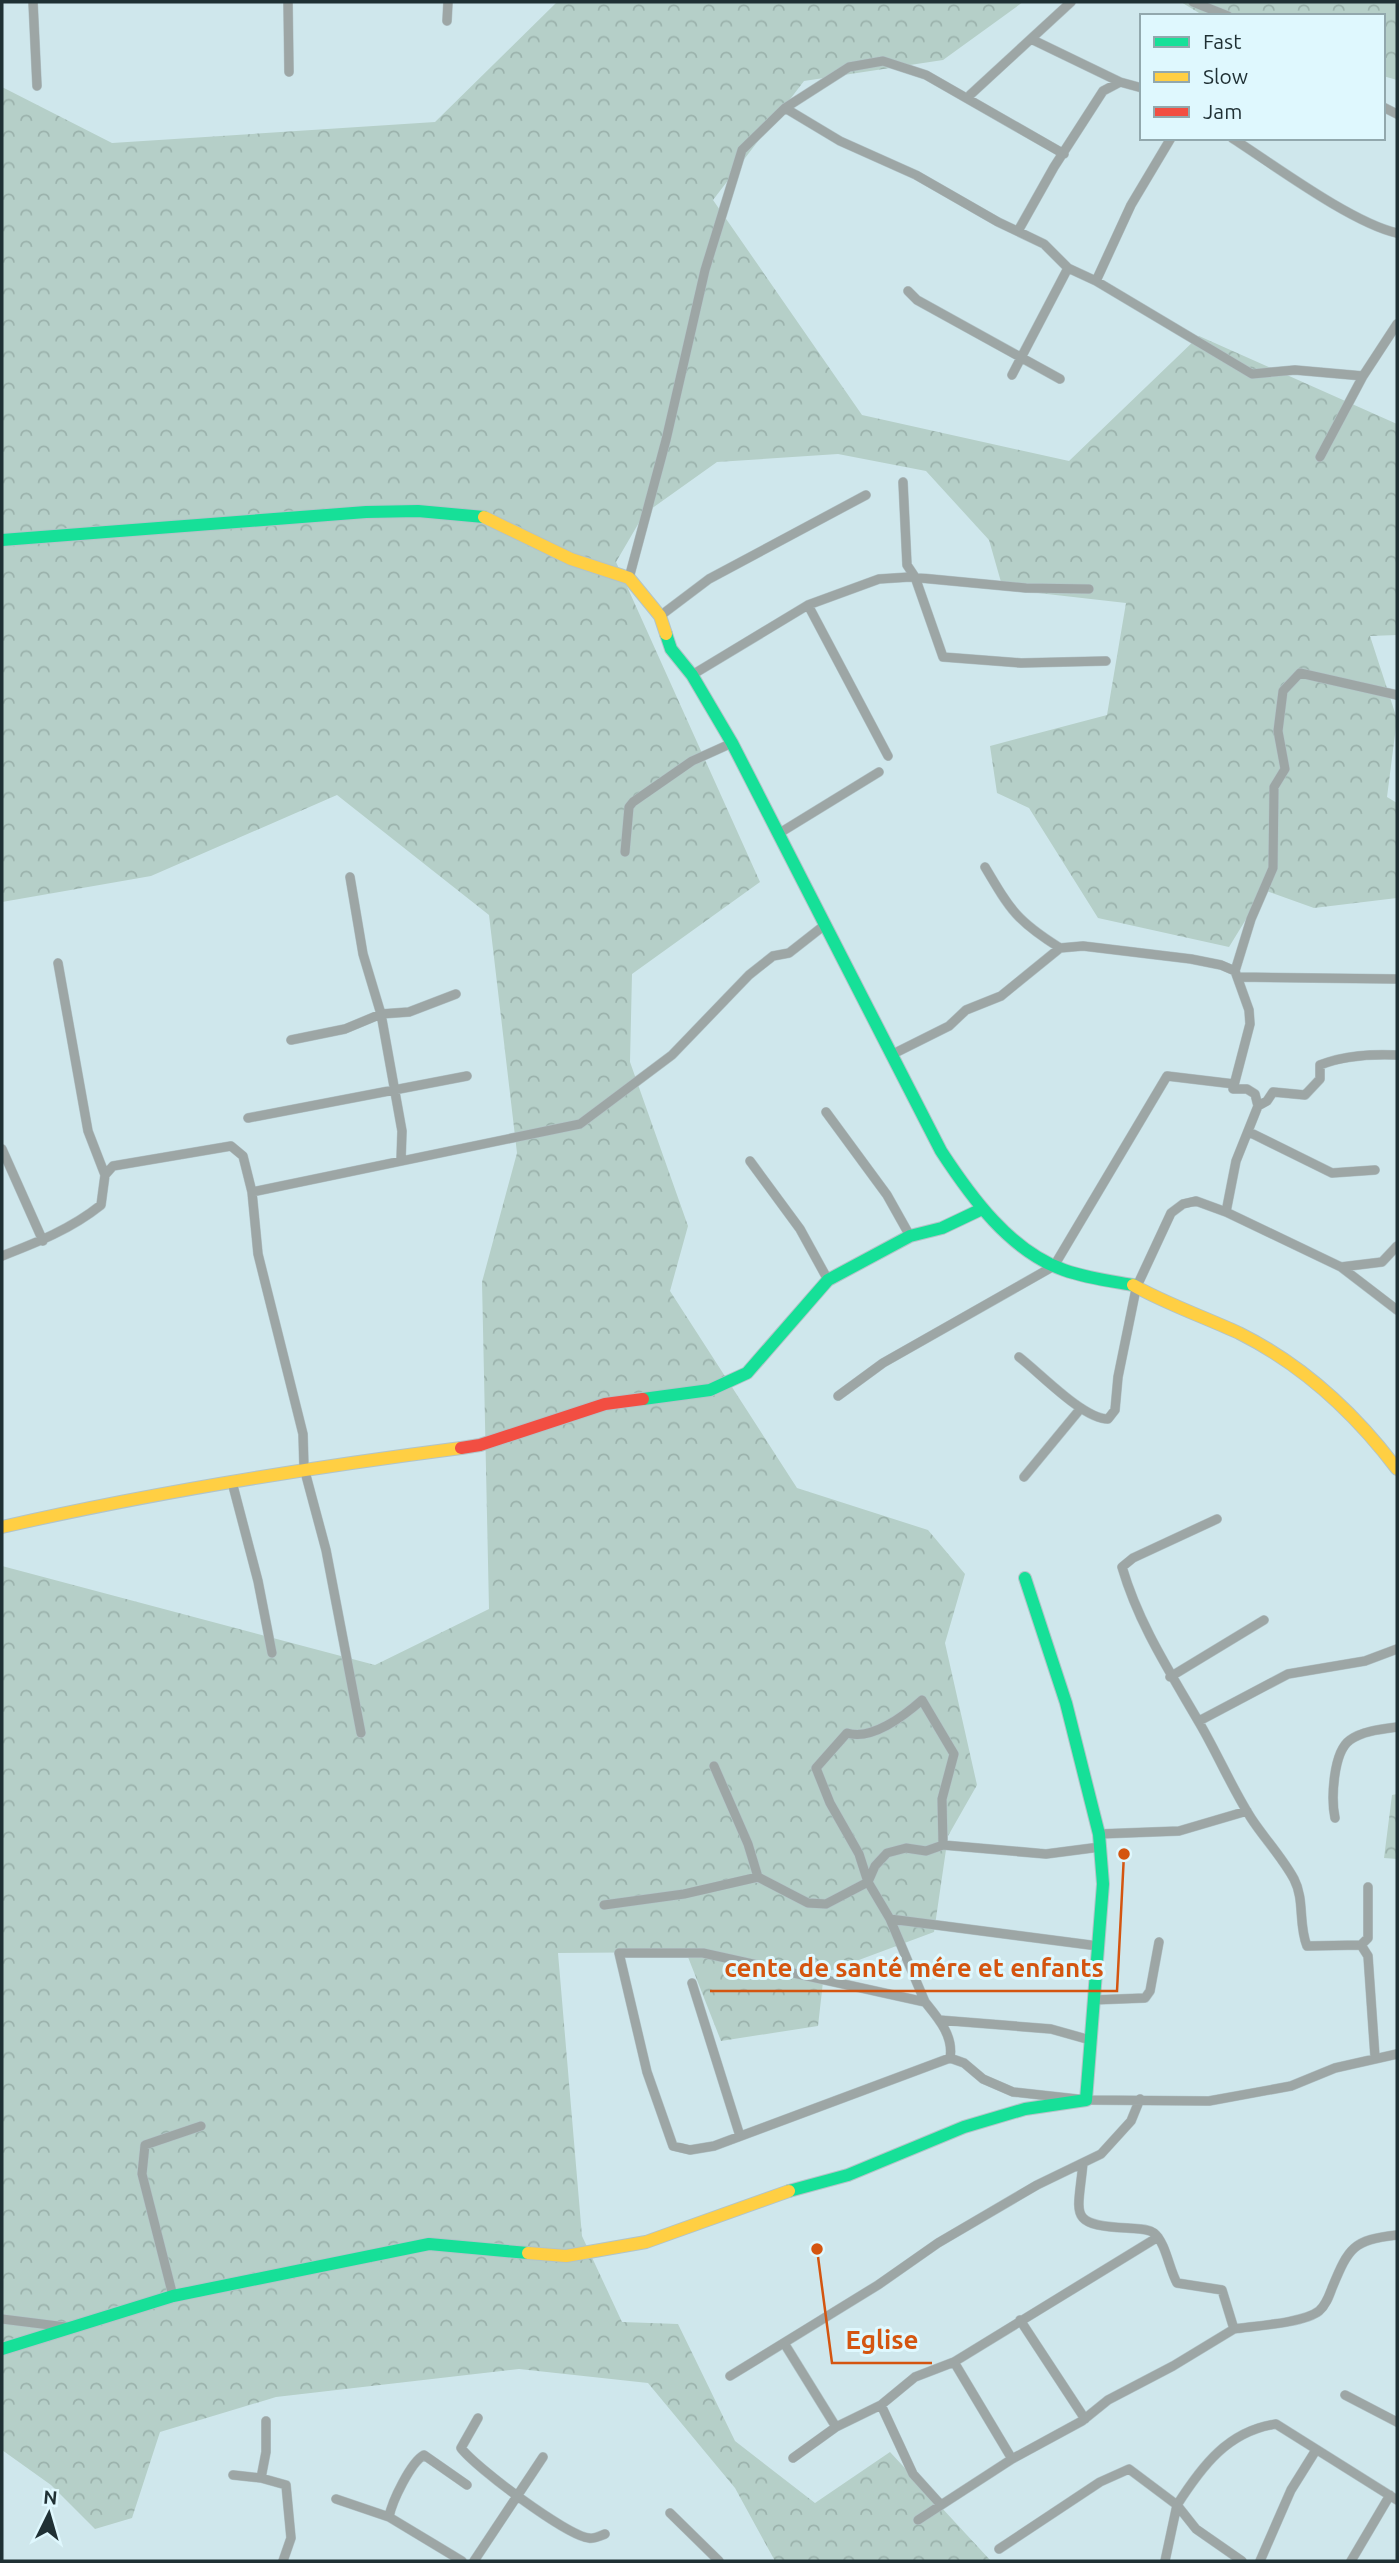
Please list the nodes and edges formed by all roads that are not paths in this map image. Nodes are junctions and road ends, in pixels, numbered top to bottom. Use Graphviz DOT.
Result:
graph roads {
  1 [pos="33,2"];
  2 [pos="288,2"];
  3 [pos="448,2"];
  4 [pos="1071,2"];
  5 [pos="1193,2"];
  6 [pos="1223,14"];
  7 [pos="447,21"];
  8 [pos="1031,39"];
  9 [pos="289,72"];
  10 [pos="1120,82"];
  11 [pos="37,86"];
  12 [pos="1140,87"];
  13 [pos="970,95"];
  14 [pos="785,108"];
  15 [pos="1170,140"];
  16 [pos="1235,140"];
  17 [pos="1064,154"];
  18 [pos="1018,231"];
  19 [pos="1397,233"];
  20 [pos="1068,268"];
  21 [pos="1096,281"];
  22 [pos="908,291"];
  23 [pos="1397,324"];
  24 [pos="1020,355"];
  25 [pos="1012,375"];
  26 [pos="1363,376"];
  27 [pos="1060,379"];
  28 [pos="1320,457"];
  29 [pos="902,482"];
  30 [pos="866,495"];
  31 [pos="2,540"];
  32 [pos="915,577"];
  33 [pos="629,578"];
  34 [pos="1088,589"];
  35 [pos="808,605"];
  36 [pos="660,616"];
  37 [pos="1106,661"];
  38 [pos="692,675"];
  39 [pos="1397,695"];
  40 [pos="732,743"];
  41 [pos="888,755"];
  42 [pos="879,772"];
  43 [pos="778,834"];
  44 [pos="625,852"];
  45 [pos="985,867"];
  46 [pos="350,877"];
  47 [pos="826,924"];
  48 [pos="1060,948"];
  49 [pos="58,962"];
  50 [pos="1237,974"];
  51 [pos="1397,979"];
  52 [pos="456,995"];
  53 [pos="381,1014"];
  54 [pos="292,1040"];
  55 [pos="891,1055"];
  56 [pos="1397,1055"];
  57 [pos="467,1076"];
  58 [pos="1234,1084"];
  59 [pos="395,1091"];
  60 [pos="1258,1106"];
  61 [pos="826,1112"];
  62 [pos="248,1118"];
  63 [pos="1249,1132"];
  64 [pos="2,1149"];
  65 [pos="401,1160"];
  66 [pos="750,1161"];
  67 [pos="1375,1170"];
  68 [pos="106,1175"];
  69 [pos="252,1192"];
  70 [pos="982,1209"];
  71 [pos="1226,1212"];
  72 [pos="910,1236"];
  73 [pos="43,1241"];
  74 [pos="1397,1246"];
  75 [pos="2,1256"];
  76 [pos="1054,1266"];
  77 [pos="1340,1267"];
  78 [pos="828,1280"];
  79 [pos="1136,1287"];
  80 [pos="1397,1310"];
  81 [pos="1019,1357"];
  82 [pos="838,1396"];
  83 [pos="1081,1408"];
  84 [pos="304,1468"];
  85 [pos="1397,1469"];
  86 [pos="1024,1477"];
  87 [pos="232,1482"];
  88 [pos="1217,1519"];
  89 [pos="2,1527"];
  90 [pos="1026,1578"];
  91 [pos="1264,1620"];
  92 [pos="1397,1649"];
  93 [pos="272,1653"];
  94 [pos="1170,1676"];
  95 [pos="1199,1721"];
  96 [pos="1397,1727"];
  97 [pos="361,1732"];
  98 [pos="714,1766"];
  99 [pos="1247,1811"];
  100 [pos="1335,1818"];
  101 [pos="1099,1841"];
  102 [pos="943,1845"];
  103 [pos="758,1877"];
  104 [pos="868,1882"];
  105 [pos="1368,1887"];
  106 [pos="604,1905"];
  107 [pos="890,1919"];
  108 [pos="1159,1942"];
  109 [pos="1361,1945"];
  110 [pos="1098,1946"];
  111 [pos="692,1983"];
  112 [pos="1093,2000"];
  113 [pos="925,2002"];
  114 [pos="939,2020"];
  115 [pos="1090,2040"];
  116 [pos="1397,2054"];
  117 [pos="1375,2057"];
  118 [pos="950,2058"];
  119 [pos="1140,2099"];
  120 [pos="1086,2100"];
  121 [pos="201,2126"];
  122 [pos="740,2136"];
  123 [pos="1083,2162"];
  124 [pos="1397,2235"];
  125 [pos="1158,2237"];
  126 [pos="173,2296"];
  127 [pos="2,2319"];
  128 [pos="1020,2320"];
  129 [pos="71,2327"];
  130 [pos="1234,2329"];
  131 [pos="784,2343"];
  132 [pos="2,2348"];
  133 [pos="954,2362"];
  134 [pos="730,2376"];
  135 [pos="1345,2395"];
  136 [pos="881,2405"];
  137 [pos="478,2418"];
  138 [pos="1085,2419"];
  139 [pos="267,2421"];
  140 [pos="1397,2422"];
  141 [pos="836,2427"];
  142 [pos="1316,2450"];
  143 [pos="543,2457"];
  144 [pos="793,2458"];
  145 [pos="1012,2459"];
  146 [pos="233,2475"];
  147 [pos="261,2478"];
  148 [pos="467,2485"];
  149 [pos="517,2495"];
  150 [pos="1393,2498"];
  151 [pos="336,2499"];
  152 [pos="941,2505"];
  153 [pos="1177,2505"];
  154 [pos="670,2513"];
  155 [pos="389,2517"];
  156 [pos="918,2520"];
  157 [pos="605,2534"];
  158 [pos="999,2549"];
  159 [pos="478,2560"];
  160 [pos="283,2561"];
  161 [pos="462,2561"];
  162 [pos="719,2561"];
  163 [pos="1165,2561"];
  164 [pos="1242,2561"];
  165 [pos="1260,2561"];
  166 [pos="1352,2561"];
  1 -- 11 [label="street"];
  2 -- 9 [label="street"];
  3 -- 7 [label="street"];
  4 -- 8 [label="street"];
  5 -- 6 [label="street"];
  8 -- 10 [label="street"];
  8 -- 13 [label="street"];
  10 -- 12 [label="street"];
  10 -- 17 [label="street"];
  14 -- 17 [label="street"];
  14 -- 18 [label="street"];
  14 -- 33 [label="street"];
  15 -- 21 [label="street"];
  16 -- 19 [label="street"];
  17 -- 18 [label="street"];
  18 -- 20 [label="street"];
  20 -- 21 [label="street"];
  20 -- 24 [label="street"];
  21 -- 26 [label="street"];
  22 -- 24 [label="street"];
  23 -- 26 [label="street"];
  24 -- 25 [label="street"];
  24 -- 27 [label="street"];
  26 -- 28 [label="street"];
  29 -- 32 [label="street"];
  30 -- 36 [label="street"];
  31 -- 33 [label="street"];
  32 -- 34 [label="street"];
  32 -- 35 [label="street"];
  32 -- 37 [label="street"];
  33 -- 36 [label="street"];
  35 -- 38 [label="street"];
  35 -- 41 [label="street"];
  36 -- 38 [label="street"];
  38 -- 40 [label="street"];
  39 -- 50 [label="street"];
  40 -- 43 [label="street"];
  40 -- 44 [label="street"];
  42 -- 43 [label="street"];
  43 -- 47 [label="street"];
  45 -- 48 [label="street"];
  46 -- 53 [label="street"];
  47 -- 55 [label="street"];
  47 -- 65 [label="street"];
  48 -- 50 [label="street"];
  48 -- 55 [label="street"];
  49 -- 68 [label="street"];
  50 -- 51 [label="street"];
  50 -- 58 [label="street"];
  52 -- 53 [label="street"];
  53 -- 54 [label="street"];
  53 -- 59 [label="street"];
  55 -- 70 [label="street"];
  56 -- 60 [label="street"];
  57 -- 59 [label="street"];
  58 -- 60 [label="street"];
  58 -- 76 [label="street"];
  59 -- 62 [label="street"];
  59 -- 65 [label="street"];
  60 -- 63 [label="street"];
  61 -- 72 [label="street"];
  63 -- 67 [label="street"];
  63 -- 71 [label="street"];
  64 -- 73 [label="street"];
  65 -- 69 [label="street"];
  66 -- 78 [label="street"];
  68 -- 69 [label="street"];
  68 -- 73 [label="street"];
  69 -- 84 [label="street"];
  70 -- 72 [label="street"];
  70 -- 76 [label="street"];
  71 -- 77 [label="street"];
  71 -- 79 [label="street"];
  72 -- 78 [label="street"];
  73 -- 75 [label="street"];
  74 -- 77 [label="street"];
  76 -- 79 [label="street"];
  76 -- 82 [label="street"];
  77 -- 80 [label="street"];
  78 -- 84 [label="street"];
  79 -- 83 [label="street"];
  79 -- 85 [label="street"];
  81 -- 83 [label="street"];
  83 -- 86 [label="street"];
  84 -- 87 [label="street"];
  84 -- 97 [label="street"];
  87 -- 89 [label="street"];
  87 -- 93 [label="street"];
  88 -- 94 [label="street"];
  90 -- 101 [label="street"];
  91 -- 94 [label="street"];
  92 -- 95 [label="street"];
  94 -- 95 [label="street"];
  95 -- 99 [label="street"];
  96 -- 100 [label="street"];
  98 -- 103 [label="street"];
  99 -- 101 [label="street"];
  99 -- 109 [label="street"];
  101 -- 102 [label="street"];
  101 -- 110 [label="street"];
  102 -- 104 [label="street"];
  102 -- 104 [label="street"];
  103 -- 104 [label="street"];
  103 -- 106 [label="street"];
  104 -- 107 [label="street"];
  105 -- 109 [label="street"];
  107 -- 110 [label="street"];
  107 -- 113 [label="street"];
  108 -- 112 [label="street"];
  109 -- 117 [label="street"];
  110 -- 112 [label="street"];
  111 -- 122 [label="street"];
  112 -- 115 [label="street"];
  113 -- 114 [label="street"];
  113 -- 122 [label="street"];
  114 -- 115 [label="street"];
  114 -- 118 [label="street"];
  115 -- 120 [label="street"];
  116 -- 117 [label="street"];
  117 -- 119 [label="street"];
  118 -- 120 [label="street"];
  118 -- 122 [label="street"];
  119 -- 120 [label="street"];
  119 -- 123 [label="street"];
  120 -- 126 [label="street"];
  121 -- 126 [label="street"];
  123 -- 125 [label="street"];
  123 -- 131 [label="street"];
  124 -- 130 [label="street"];
  125 -- 128 [label="street"];
  125 -- 130 [label="street"];
  126 -- 129 [label="street"];
  127 -- 129 [label="street"];
  128 -- 133 [label="street"];
  128 -- 138 [label="street"];
  129 -- 132 [label="street"];
  130 -- 138 [label="street"];
  131 -- 134 [label="street"];
  131 -- 141 [label="street"];
  133 -- 136 [label="street"];
  133 -- 145 [label="street"];
  135 -- 140 [label="street"];
  136 -- 141 [label="street"];
  136 -- 152 [label="street"];
  137 -- 149 [label="street"];
  138 -- 145 [label="street"];
  139 -- 147 [label="street"];
  141 -- 144 [label="street"];
  142 -- 150 [label="street"];
  142 -- 153 [label="street"];
  142 -- 165 [label="street"];
  143 -- 149 [label="street"];
  145 -- 152 [label="street"];
  146 -- 147 [label="street"];
  147 -- 160 [label="street"];
  148 -- 155 [label="street"];
  149 -- 157 [label="street"];
  149 -- 159 [label="street"];
  150 -- 166 [label="street"];
  151 -- 155 [label="street"];
  152 -- 156 [label="street"];
  153 -- 158 [label="street"];
  153 -- 163 [label="street"];
  153 -- 164 [label="street"];
  154 -- 162 [label="street"];
  155 -- 161 [label="street"];
}
